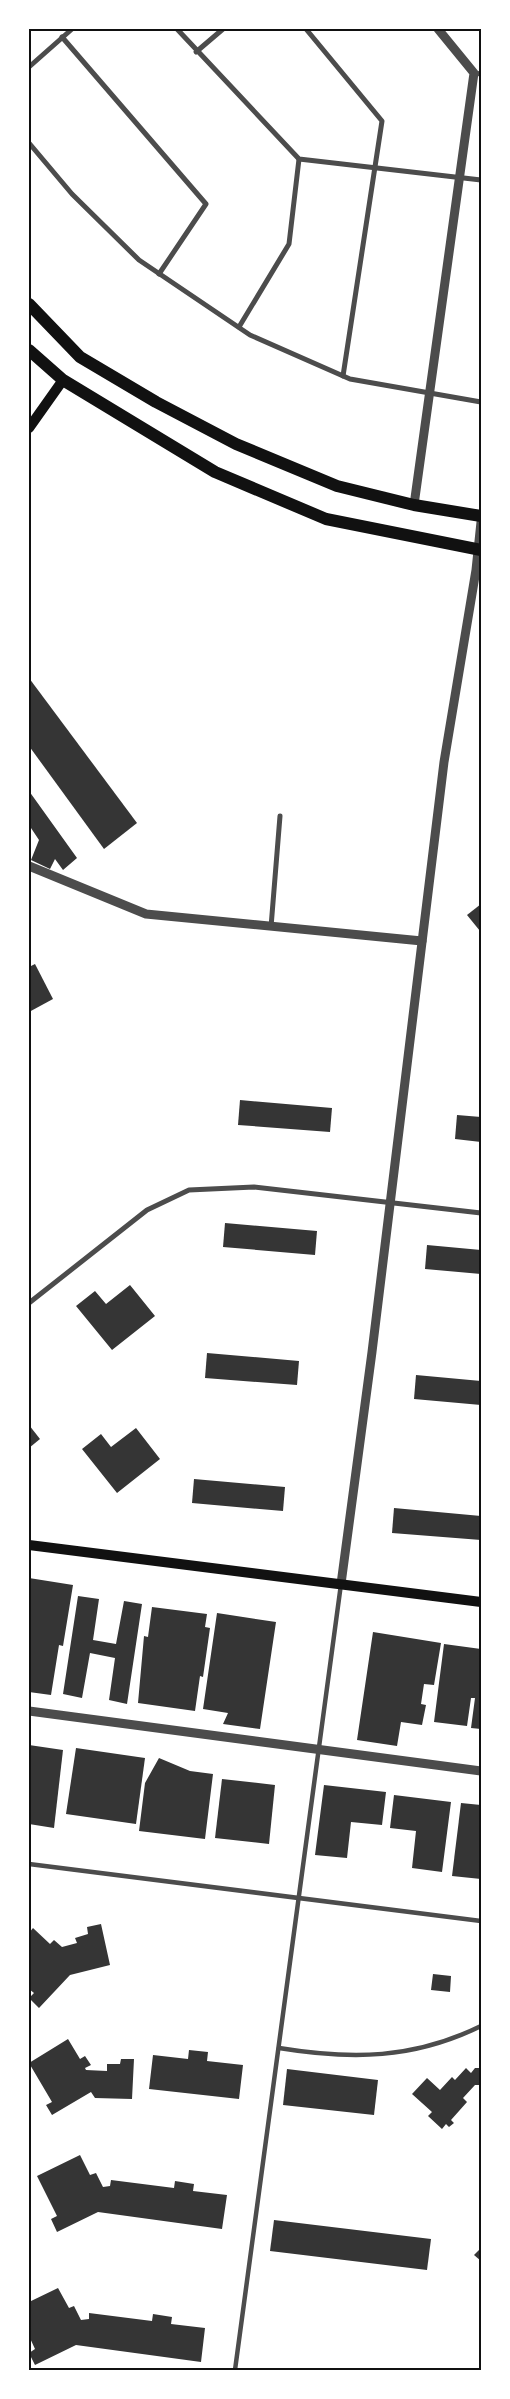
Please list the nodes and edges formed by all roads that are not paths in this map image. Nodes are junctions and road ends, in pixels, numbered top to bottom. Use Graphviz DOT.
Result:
graph roads {
  1 [pos="72,29"];
  2 [pos="177,29"];
  3 [pos="223,29"];
  4 [pos="306,29"];
  5 [pos="438,29"];
  6 [pos="62,37"];
  7 [pos="196,52"];
  8 [pos="29,67"];
  9 [pos="478,74"];
  10 [pos="29,143"];
  11 [pos="299,158"];
  12 [pos="374,167"];
  13 [pos="460,177"];
  14 [pos="481,180"];
  15 [pos="159,274"];
  16 [pos="29,304"];
  17 [pos="239,327"];
  18 [pos="29,350"];
  19 [pos="343,376"];
  20 [pos="63,380"];
  21 [pos="430,395"];
  22 [pos="481,402"];
  23 [pos="29,428"];
  24 [pos="414,505"];
  25 [pos="481,516"];
  26 [pos="481,522"];
  27 [pos="480,550"];
  28 [pos="280,816"];
  29 [pos="29,866"];
  30 [pos="271,927"];
  31 [pos="422,941"];
  32 [pos="390,1202"];
  33 [pos="481,1212"];
  34 [pos="29,1303"];
  35 [pos="29,1545"];
  36 [pos="341,1584"];
  37 [pos="481,1602"];
  38 [pos="29,1711"];
  39 [pos="319,1750"];
  40 [pos="481,1771"];
  41 [pos="29,1864"];
  42 [pos="299,1897"];
  43 [pos="481,1921"];
  44 [pos="481,2026"];
  45 [pos="279,2048"];
  46 [pos="235,2370"];
  1 -- 6 [label="street"];
  2 -- 7 [label="street"];
  3 -- 7 [label="street"];
  4 -- 12 [label="street"];
  5 -- 9 [label="street"];
  6 -- 8 [label="street"];
  6 -- 15 [label="street"];
  7 -- 11 [label="street"];
  9 -- 13 [label="street"];
  10 -- 15 [label="street"];
  11 -- 12 [label="street"];
  11 -- 17 [label="street"];
  12 -- 13 [label="street"];
  12 -- 19 [label="street"];
  13 -- 14 [label="street"];
  13 -- 21 [label="street"];
  15 -- 17 [label="street"];
  16 -- 24 [label="main road"];
  17 -- 19 [label="street"];
  18 -- 20 [label="main road"];
  19 -- 21 [label="street"];
  20 -- 23 [label="main road"];
  20 -- 27 [label="main road"];
  21 -- 22 [label="street"];
  21 -- 24 [label="street"];
  24 -- 25 [label="main road"];
  26 -- 27 [label="street"];
  27 -- 31 [label="street"];
  28 -- 30 [label="street"];
  29 -- 30 [label="street"];
  30 -- 31 [label="street"];
  31 -- 32 [label="street"];
  32 -- 33 [label="street"];
  32 -- 34 [label="street"];
  32 -- 36 [label="street"];
  35 -- 36 [label="main road"];
  36 -- 37 [label="main road"];
  36 -- 39 [label="street"];
  38 -- 39 [label="street"];
  39 -- 40 [label="street"];
  39 -- 42 [label="street"];
  41 -- 42 [label="street"];
  42 -- 43 [label="street"];
  42 -- 45 [label="street"];
  44 -- 45 [label="street"];
  45 -- 46 [label="street"];
}
